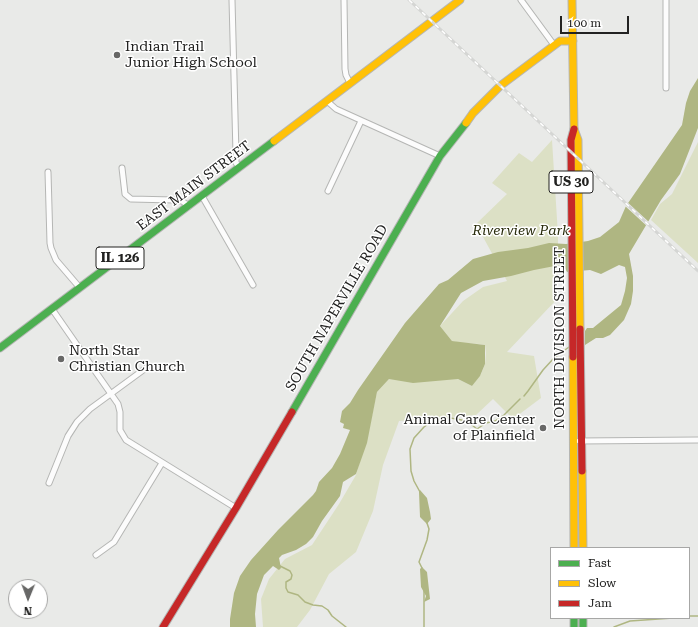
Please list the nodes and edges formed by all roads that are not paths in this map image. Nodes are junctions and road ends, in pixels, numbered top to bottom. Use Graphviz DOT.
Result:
graph roads {
  1 [pos="232,0"];
  2 [pos="344,0"];
  3 [pos="460,0"];
  4 [pos="521,0"];
  5 [pos="572,0"];
  6 [pos="666,0"];
  7 [pos="573,41"];
  8 [pos="554,45"];
  9 [pos="350,83"];
  10 [pos="666,88"];
  11 [pos="327,101"];
  12 [pos="361,121"];
  13 [pos="440,156"];
  14 [pos="240,167"];
  15 [pos="122,168"];
  16 [pos="48,172"];
  17 [pos="328,191"];
  18 [pos="202,196"];
  19 [pos="189,206"];
  20 [pos="576,236"];
  21 [pos="253,285"];
  22 [pos="80,288"];
  23 [pos="52,309"];
  24 [pos="0,348"];
  25 [pos="146,368"];
  26 [pos="111,394"];
  27 [pos="698,440"];
  28 [pos="574,441"];
  29 [pos="582,441"];
  30 [pos="162,463"];
  31 [pos="49,483"];
  32 [pos="236,508"];
  33 [pos="574,547"];
  34 [pos="583,547"];
  35 [pos="96,555"];
  36 [pos="163,627"];
  1 -- 14 [label="street"];
  2 -- 9 [label="street"];
  3 -- 9 [label="main road, EAST MAIN STREET"];
  4 -- 8 [label="street"];
  5 -- 7 [label="main road, NORTH DIVISION STREET / US 30"];
  6 -- 10 [label="street"];
  7 -- 8 [label="main road, SOUTH NAPERVILLE ROAD"];
  7 -- 20 [label="main road, NORTH DIVISION STREET / US 30"];
  8 -- 13 [label="main road, SOUTH NAPERVILLE ROAD"];
  9 -- 11 [label="main road, EAST MAIN STREET / IL 126"];
  11 -- 12 [label="street"];
  11 -- 14 [label="main road, EAST MAIN STREET / IL 126"];
  12 -- 13 [label="street"];
  12 -- 17 [label="street"];
  13 -- 32 [label="main road, SOUTH NAPERVILLE ROAD"];
  14 -- 18 [label="main road, EAST MAIN STREET / IL 126"];
  15 -- 19 [label="street"];
  16 -- 22 [label="street"];
  18 -- 19 [label="main road, EAST MAIN STREET / IL 126"];
  18 -- 21 [label="street"];
  19 -- 22 [label="main road, EAST MAIN STREET / IL 126"];
  20 -- 28 [label="main road, NORTH DIVISION STREET / US 30"];
  20 -- 29 [label="main road, NORTH DIVISION STREET / US 30"];
  22 -- 23 [label="main road, EAST MAIN STREET / IL 126"];
  23 -- 24 [label="main road, EAST MAIN STREET / IL 126"];
  23 -- 26 [label="street"];
  25 -- 26 [label="street"];
  26 -- 30 [label="street"];
  26 -- 31 [label="street"];
  27 -- 29 [label="street"];
  28 -- 29 [label="street"];
  28 -- 33 [label="main road, NORTH DIVISION STREET / US 30"];
  29 -- 34 [label="main road, NORTH DIVISION STREET / US 30"];
  30 -- 32 [label="street"];
  30 -- 35 [label="street"];
  32 -- 36 [label="main road, SOUTH NAPERVILLE ROAD"];
}
